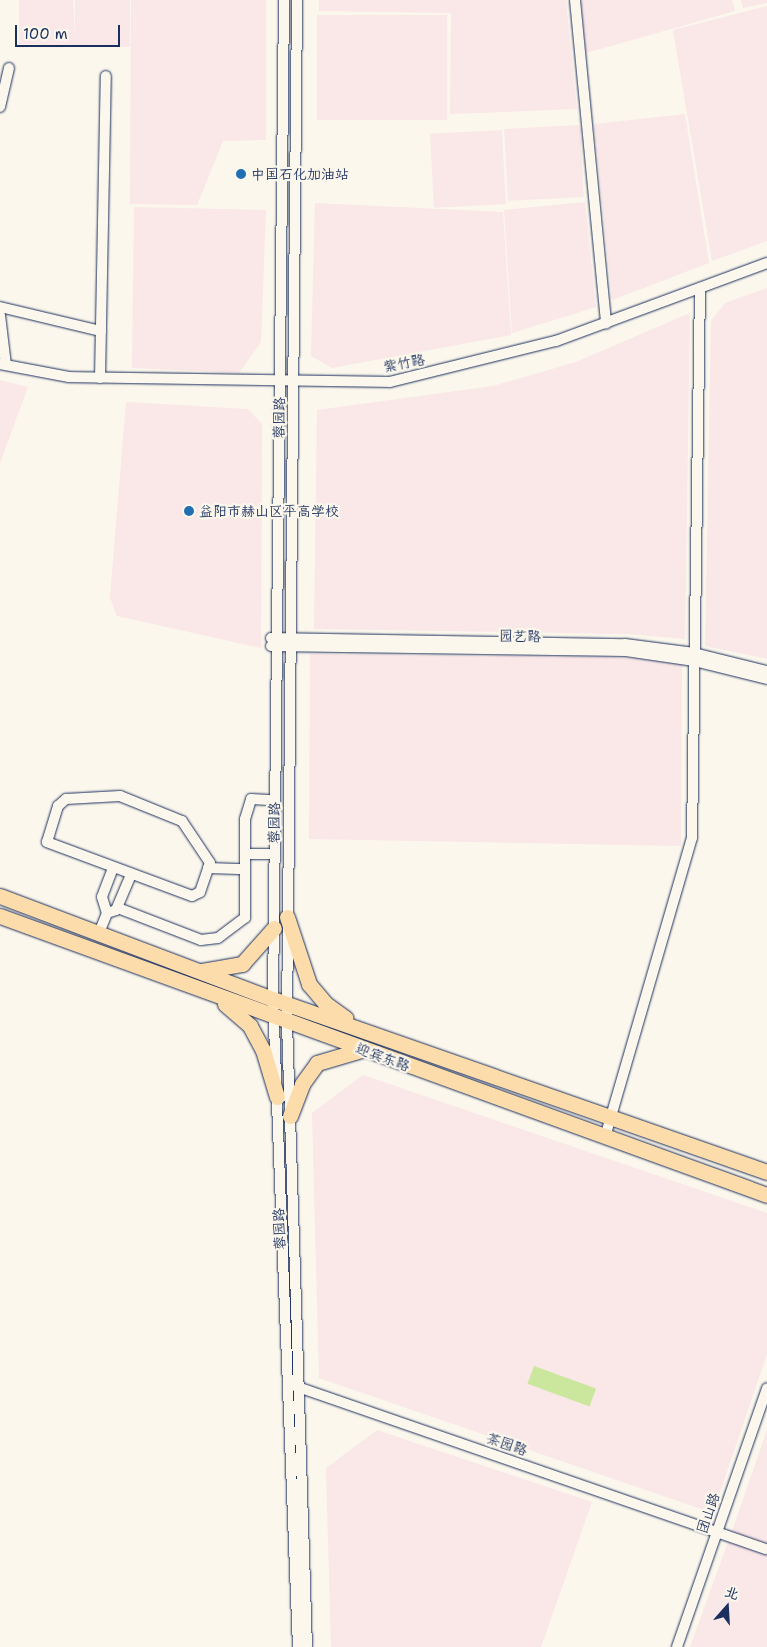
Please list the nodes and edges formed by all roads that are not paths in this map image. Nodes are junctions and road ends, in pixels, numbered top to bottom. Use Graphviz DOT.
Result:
graph roads {
  1 [pos="284,0"];
  2 [pos="297,0"];
  3 [pos="575,0"];
  4 [pos="9,68"];
  5 [pos="106,76"];
  6 [pos="0,107"];
  7 [pos="767,263"];
  8 [pos="700,288"];
  9 [pos="0,306"];
  10 [pos="0,315"];
  11 [pos="606,324"];
  12 [pos="101,331"];
  13 [pos="3,364"];
  14 [pos="100,378"];
  15 [pos="280,384"];
  16 [pos="294,384"];
  17 [pos="280,642"];
  18 [pos="694,657"];
  19 [pos="767,671"];
  20 [pos="767,679"];
  21 [pos="269,800"];
  22 [pos="245,854"];
  23 [pos="268,854"];
  24 [pos="113,868"];
  25 [pos="208,868"];
  26 [pos="245,869"];
  27 [pos="131,875"];
  28 [pos="0,896"];
  29 [pos="118,908"];
  30 [pos="107,913"];
  31 [pos="0,916"];
  32 [pos="287,917"];
  33 [pos="274,928"];
  34 [pos="99,933"];
  35 [pos="186,966"];
  36 [pos="202,971"];
  37 [pos="180,983"];
  38 [pos="216,997"];
  39 [pos="273,999"];
  40 [pos="287,1003"];
  41 [pos="280,1020"];
  42 [pos="366,1031"];
  43 [pos="364,1051"];
  44 [pos="277,1097"];
  45 [pos="290,1116"];
  46 [pos="612,1118"];
  47 [pos="605,1137"];
  48 [pos="767,1172"];
  49 [pos="767,1195"];
  50 [pos="289,1386"];
  51 [pos="301,1386"];
  52 [pos="766,1395"];
  53 [pos="716,1532"];
  54 [pos="767,1549"];
  55 [pos="298,1647"];
  56 [pos="307,1647"];
  57 [pos="677,1647"];
  1 -- 15 [label="street, 蓉园路"];
  2 -- 16 [label="street, 蓉园路"];
  3 -- 11 [label="street"];
  4 -- 6 [label="street"];
  5 -- 12 [label="street"];
  7 -- 8 [label="street, 紫竹路"];
  8 -- 11 [label="street, 紫竹路"];
  8 -- 18 [label="street"];
  9 -- 12 [label="street"];
  10 -- 13 [label="street"];
  11 -- 16 [label="street, 紫竹路"];
  12 -- 14 [label="street"];
  13 -- 14 [label="street, 紫竹路"];
  14 -- 15 [label="street, 紫竹路"];
  15 -- 16 [label="street, 紫竹路"];
  15 -- 17 [label="street, 蓉园路"];
  16 -- 17 [label="street, 蓉园路"];
  17 -- 18 [label="street, 园艺路"];
  17 -- 32 [label="street, 蓉园路"];
  17 -- 33 [label="street, 蓉园路"];
  18 -- 19 [label="street, 园艺路"];
  18 -- 20 [label="street, 园艺路"];
  18 -- 46 [label="street"];
  21 -- 22 [label="street"];
  22 -- 23 [label="street"];
  22 -- 26 [label="street"];
  24 -- 25 [label="street"];
  24 -- 27 [label="street"];
  24 -- 30 [label="street"];
  25 -- 26 [label="street"];
  25 -- 27 [label="street"];
  26 -- 29 [label="street"];
  27 -- 29 [label="street"];
  28 -- 34 [label="highway, 迎宾东路"];
  29 -- 30 [label="street"];
  30 -- 34 [label="street"];
  31 -- 37 [label="highway, 迎宾东路"];
  32 -- 40 [label="street, 蓉园路"];
  32 -- 42 [label="highway"];
  33 -- 36 [label="highway"];
  33 -- 39 [label="street, 蓉园路"];
  34 -- 35 [label="highway, 迎宾东路"];
  35 -- 36 [label="highway, 迎宾东路"];
  35 -- 37 [label="highway"];
  36 -- 39 [label="highway, 迎宾东路"];
  37 -- 38 [label="highway, 迎宾东路"];
  38 -- 41 [label="highway, 迎宾东路"];
  38 -- 44 [label="highway"];
  39 -- 40 [label="highway, 迎宾东路"];
  39 -- 41 [label="street, 蓉园路"];
  40 -- 41 [label="street, 蓉园路"];
  40 -- 42 [label="highway, 迎宾东路"];
  41 -- 43 [label="highway, 迎宾东路"];
  41 -- 44 [label="street, 蓉园路"];
  41 -- 45 [label="street, 蓉园路"];
  42 -- 43 [label="highway"];
  42 -- 46 [label="highway, 迎宾东路"];
  43 -- 45 [label="highway"];
  43 -- 47 [label="highway, 迎宾东路"];
  44 -- 50 [label="street, 蓉园路"];
  45 -- 51 [label="street, 蓉园路"];
  46 -- 47 [label="street"];
  46 -- 48 [label="highway, 迎宾东路"];
  47 -- 49 [label="highway, 迎宾东路"];
  50 -- 51 [label="street, 茶园路"];
  50 -- 55 [label="street, 蓉园路"];
  51 -- 53 [label="street, 茶园路"];
  51 -- 56 [label="street, 蓉园路"];
  52 -- 53 [label="street, 团山路"];
  53 -- 54 [label="street, 茶园路"];
  53 -- 57 [label="street, 团山路"];
}
